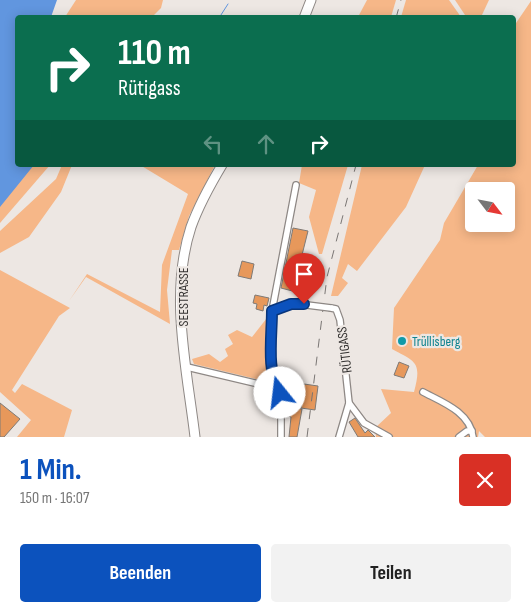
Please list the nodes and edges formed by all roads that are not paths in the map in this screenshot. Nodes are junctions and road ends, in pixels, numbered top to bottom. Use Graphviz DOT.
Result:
graph roads {
  1 [pos="311,0"];
  2 [pos="305,15"];
  3 [pos="221,167"];
  4 [pos="296,185"];
  5 [pos="272,311"];
  6 [pos="187,367"];
  7 [pos="274,385"];
  8 [pos="423,392"];
  9 [pos="349,403"];
  10 [pos="357,414"];
  11 [pos="346,418"];
  12 [pos="472,434"];
  13 [pos="195,437"];
  14 [pos="281,437"];
  15 [pos="339,437"];
  16 [pos="389,437"];
  17 [pos="459,437"];
  1 -- 2 [label="main road"];
  3 -- 6 [label="main road, SEESTRASSE"];
  4 -- 5 [label="street"];
  5 -- 7 [label="street"];
  5 -- 9 [label="street, RÜTIGASS, bridge"];
  6 -- 7 [label="street"];
  6 -- 13 [label="main road, SEESTRASSE"];
  7 -- 14 [label="street"];
  8 -- 12 [label="street"];
  9 -- 10 [label="street, RÜTIGASS"];
  9 -- 11 [label="street"];
  10 -- 11 [label="street"];
  10 -- 16 [label="street, RÜTIGASS"];
  11 -- 15 [label="street"];
  12 -- 17 [label="street"];
}
